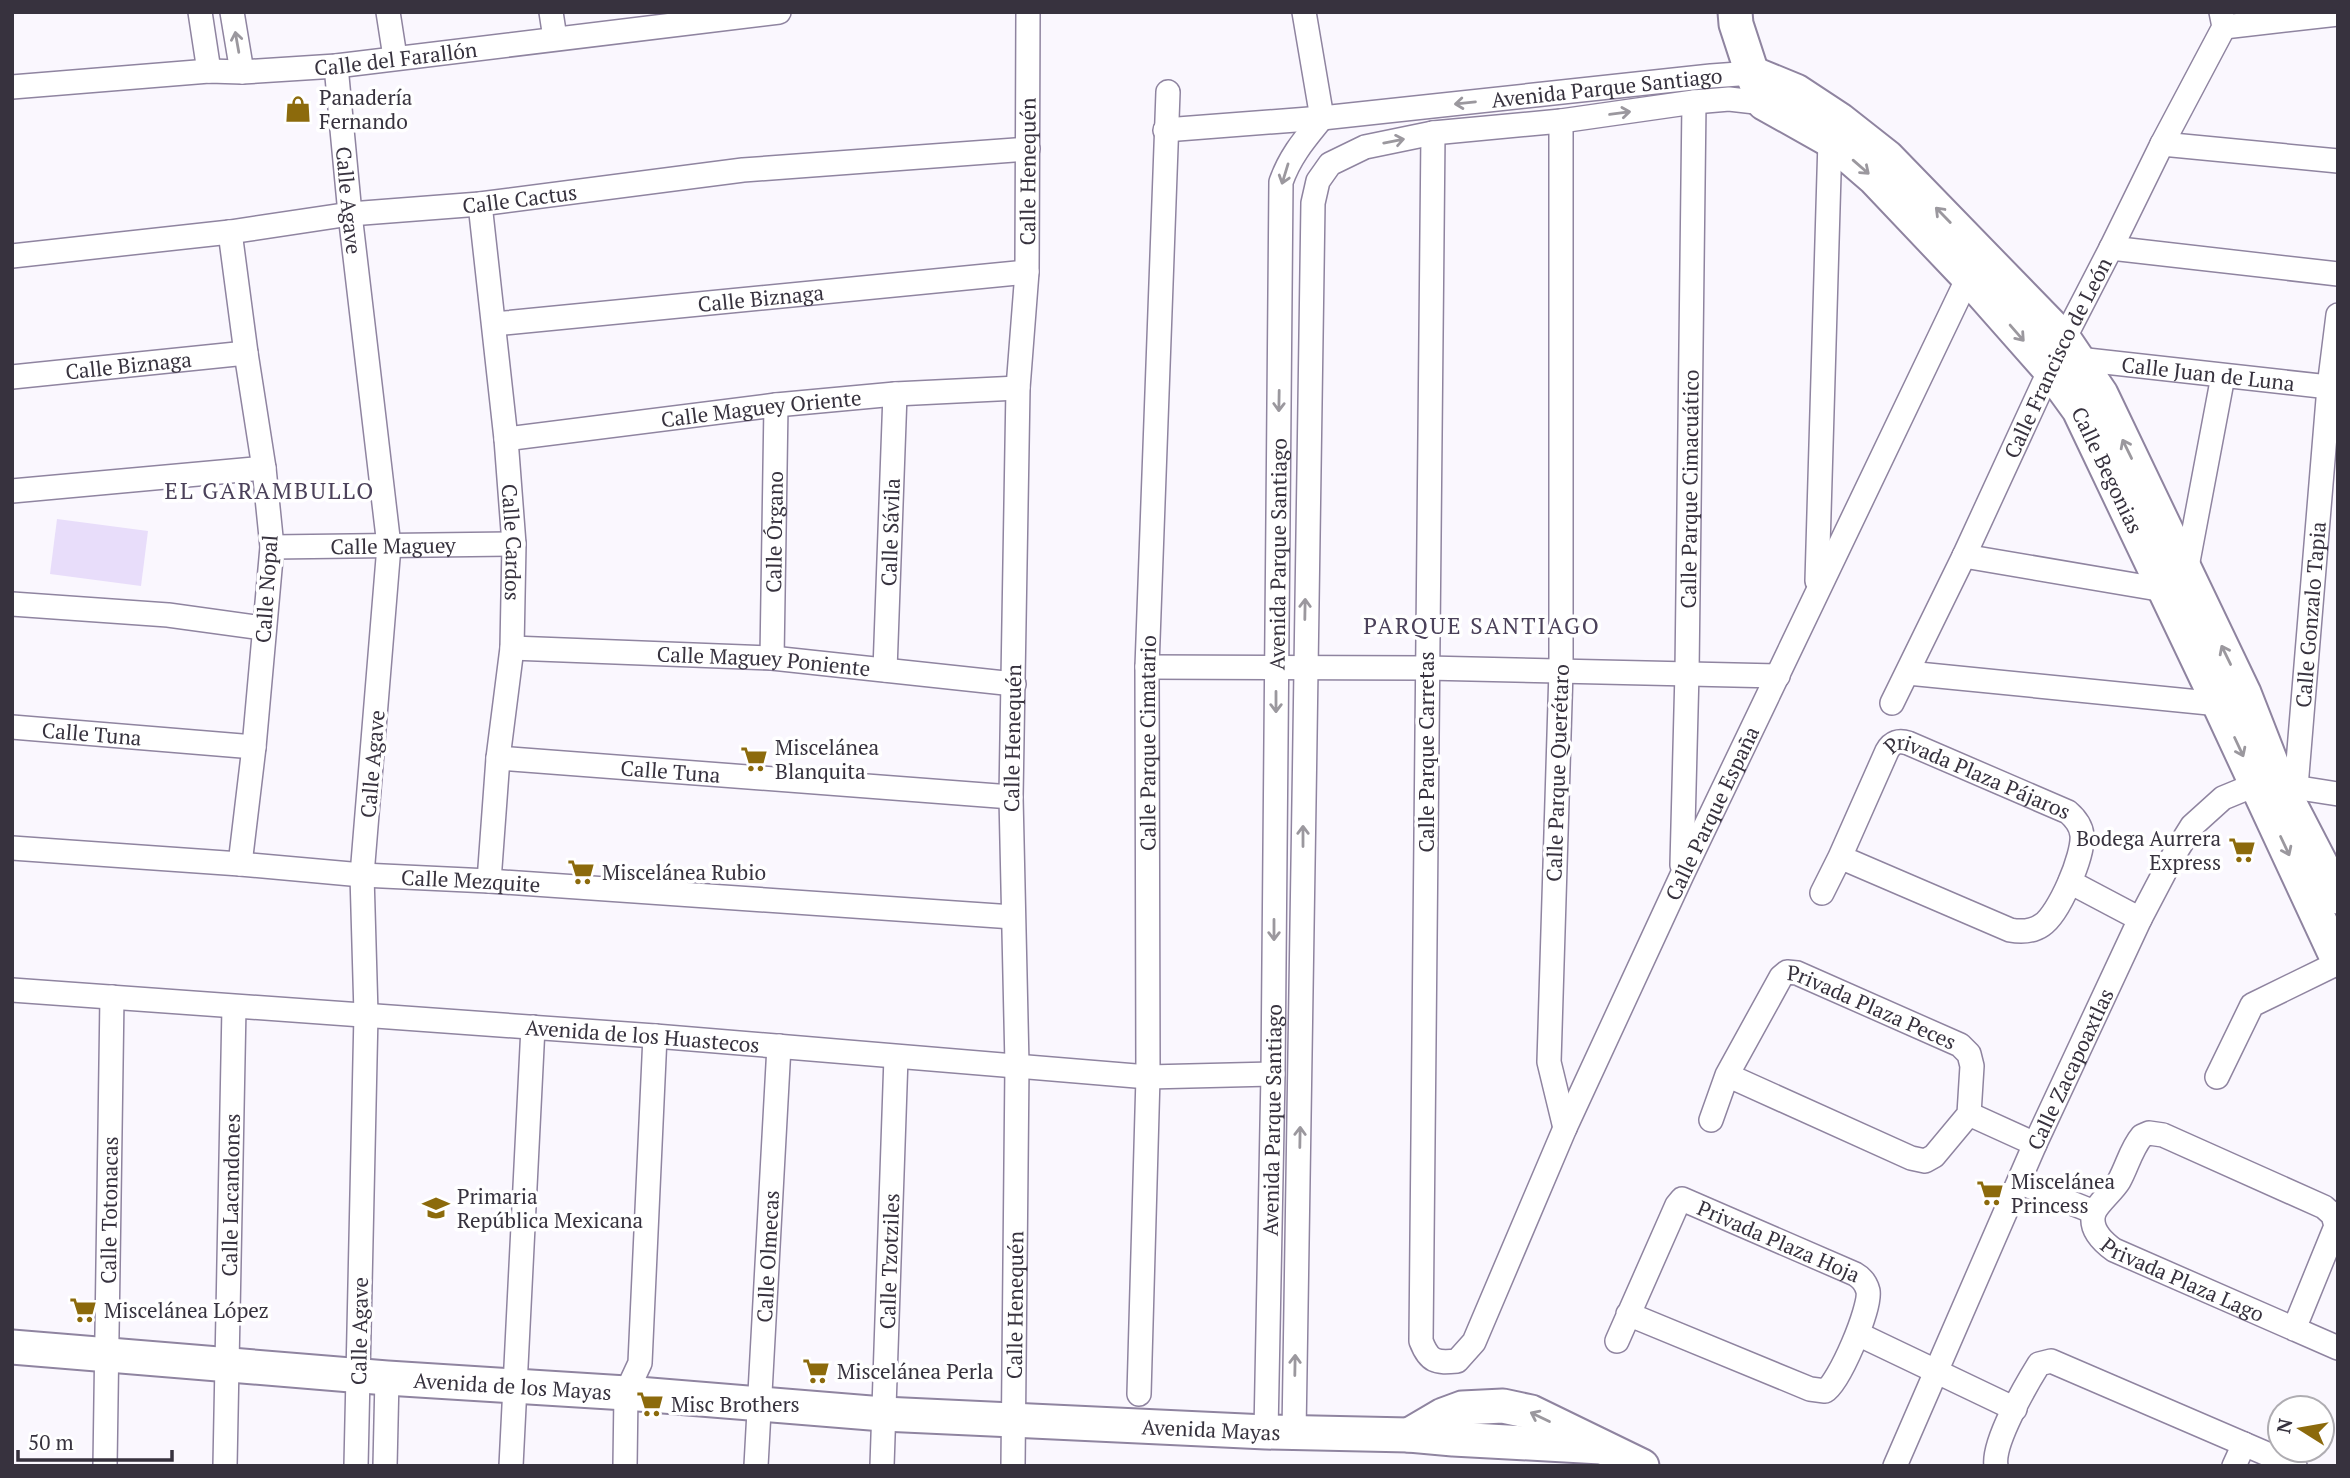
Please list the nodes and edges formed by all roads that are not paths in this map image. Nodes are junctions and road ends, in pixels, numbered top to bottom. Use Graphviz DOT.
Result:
graph roads {
  1 [pos="200,12"];
  2 [pos="232,12"];
  3 [pos="388,12"];
  4 [pos="551,12"];
  5 [pos="779,12"];
  6 [pos="1028,12"];
  7 [pos="1304,12"];
  8 [pos="1735,12"];
  9 [pos="2338,14"];
  10 [pos="707,16"];
  11 [pos="2222,20"];
  12 [pos="555,38"];
  13 [pos="396,57"];
  14 [pos="336,65"];
  15 [pos="209,71"];
  16 [pos="242,72"];
  17 [pos="12,87"];
  18 [pos="1758,88"];
  19 [pos="1167,92"];
  20 [pos="1694,102"];
  21 [pos="1322,118"];
  22 [pos="1561,121"];
  23 [pos="1165,130"];
  24 [pos="1433,133"];
  25 [pos="1830,140"];
  26 [pos="2162,144"];
  27 [pos="1028,149"];
  28 [pos="2338,162"];
  29 [pos="480,204"];
  30 [pos="350,214"];
  31 [pos="230,232"];
  32 [pos="2111,248"];
  33 [pos="12,256"];
  34 [pos="1974,265"];
  35 [pos="1027,272"];
  36 [pos="2338,274"];
  37 [pos="2338,315"];
  38 [pos="495,324"];
  39 [pos="246,353"];
  40 [pos="2064,356"];
  41 [pos="2223,376"];
  42 [pos="12,377"];
  43 [pos="2334,387"];
  44 [pos="1018,388"];
  45 [pos="895,394"];
  46 [pos="776,405"];
  47 [pos="506,439"];
  48 [pos="264,468"];
  49 [pos="12,492"];
  50 [pos="514,544"];
  51 [pos="389,546"];
  52 [pos="272,547"];
  53 [pos="1964,555"];
  54 [pos="2175,581"];
  55 [pos="1817,589"];
  56 [pos="12,604"];
  57 [pos="263,628"];
  58 [pos="512,648"];
  59 [pos="772,658"];
  60 [pos="1276,666"];
  61 [pos="1147,667"];
  62 [pos="1304,667"];
  63 [pos="1427,668"];
  64 [pos="885,670"];
  65 [pos="1561,670"];
  66 [pos="1687,673"];
  67 [pos="1908,673"];
  68 [pos="1778,676"];
  69 [pos="1014,684"];
  70 [pos="2232,699"];
  71 [pos="1892,703"];
  72 [pos="12,727"];
  73 [pos="254,747"];
  74 [pos="498,758"];
  75 [pos="2278,786"];
  76 [pos="2338,794"];
  77 [pos="1011,797"];
  78 [pos="12,848"];
  79 [pos="1840,857"];
  80 [pos="240,864"];
  81 [pos="362,875"];
  82 [pos="1682,875"];
  83 [pos="489,881"];
  84 [pos="2070,882"];
  85 [pos="1822,893"];
  86 [pos="2338,897"];
  87 [pos="1013,917"];
  88 [pos="2140,919"];
  89 [pos="2338,961"];
  90 [pos="12,990"];
  91 [pos="112,997"];
  92 [pos="234,1007"];
  93 [pos="366,1014"];
  94 [pos="533,1027"];
  95 [pos="655,1036"];
  96 [pos="779,1046"];
  97 [pos="895,1057"];
  98 [pos="1017,1065"];
  99 [pos="1273,1074"];
  100 [pos="1727,1075"];
  101 [pos="1148,1077"];
  102 [pos="2217,1077"];
  103 [pos="1969,1114"];
  104 [pos="1711,1120"];
  105 [pos="1565,1128"];
  106 [pos="2035,1144"];
  107 [pos="2019,1182"];
  108 [pos="2094,1212"];
  109 [pos="1628,1314"];
  110 [pos="2294,1329"];
  111 [pos="1858,1334"];
  112 [pos="1617,1341"];
  113 [pos="12,1347"];
  114 [pos="2338,1349"];
  115 [pos="107,1355"];
  116 [pos="1440,1363"];
  117 [pos="228,1365"];
  118 [pos="1937,1372"];
  119 [pos="372,1376"];
  120 [pos="514,1385"];
  121 [pos="626,1392"];
  122 [pos="1139,1394"];
  123 [pos="758,1402"];
  124 [pos="2015,1409"];
  125 [pos="883,1414"];
  126 [pos="1014,1421"];
  127 [pos="1280,1433"];
  128 [pos="2244,1444"];
  129 [pos="105,1466"];
  130 [pos="225,1466"];
  131 [pos="356,1466"];
  132 [pos="385,1466"];
  133 [pos="511,1466"];
  134 [pos="625,1466"];
  135 [pos="756,1466"];
  136 [pos="882,1466"];
  137 [pos="1013,1466"];
  138 [pos="1642,1466"];
  139 [pos="1895,1466"];
  140 [pos="1996,1466"];
  141 [pos="2234,1466"];
  142 [pos="2295,1466"];
  1 -- 15 [label="street"];
  16 -- 2 [label="street, one-way"];
  3 -- 13 [label="street"];
  4 -- 12 [label="street"];
  5 -- 10 [label="street, Calle del Farallón"];
  6 -- 27 [label="street, Calle Henequén"];
  7 -- 21 [label="street"];
  8 -- 18 [label="street"];
  9 -- 11 [label="street"];
  10 -- 12 [label="street, Calle del Farallón"];
  11 -- 26 [label="street, Calle Francisco de León"];
  12 -- 13 [label="street, Calle del Farallón"];
  13 -- 14 [label="street, Calle del Farallón"];
  14 -- 16 [label="street, Calle del Farallón"];
  14 -- 30 [label="street, Calle Agave"];
  15 -- 16 [label="street, Calle del Farallón"];
  15 -- 17 [label="street, Calle del Farallón"];
  18 -- 20 [label="street, Avenida Parque Santiago"];
  18 -- 21 [label="street, Avenida Parque Santiago, one-way"];
  18 -- 25 [label="street, Calle Begonias"];
  34 -- 18 [label="street, Calle Begonias, one-way"];
  19 -- 23 [label="street, Calle Parque Cimatario"];
  22 -- 20 [label="street, Avenida Parque Santiago, one-way"];
  20 -- 66 [label="street, Calle Parque Cimacuático"];
  21 -- 23 [label="street"];
  21 -- 60 [label="street, Avenida Parque Santiago, one-way"];
  22 -- 24 [label="street, Avenida Parque Santiago"];
  22 -- 65 [label="street, Calle Parque Querétaro"];
  23 -- 61 [label="street, Calle Parque Cimatario"];
  62 -- 24 [label="street, Avenida Parque Santiago, one-way"];
  24 -- 63 [label="street, Calle Parque Carretas"];
  25 -- 34 [label="street, Calle Begonias, one-way"];
  25 -- 55 [label="street"];
  26 -- 28 [label="street"];
  26 -- 32 [label="street, Calle Francisco de León"];
  27 -- 29 [label="street, Calle Cactus"];
  27 -- 35 [label="street, Calle Henequén"];
  29 -- 30 [label="street, Calle Cactus"];
  29 -- 38 [label="street, Calle Cardos"];
  30 -- 31 [label="street, Calle Cactus"];
  30 -- 51 [label="street, Calle Agave"];
  31 -- 33 [label="street, Calle Cactus"];
  31 -- 39 [label="street, Calle Nopal"];
  32 -- 36 [label="street"];
  32 -- 40 [label="street, Calle Francisco de León"];
  34 -- 40 [label="street, Calle Begonias"];
  34 -- 55 [label="street, Calle Parque España"];
  35 -- 38 [label="street, Calle Biznaga"];
  35 -- 44 [label="street, Calle Henequén"];
  37 -- 43 [label="street, Calle Gonzalo Tapia"];
  38 -- 47 [label="street, Calle Cardos"];
  39 -- 42 [label="street, Calle Biznaga"];
  39 -- 48 [label="street, Calle Nopal"];
  40 -- 41 [label="street, Calle Juan de Luna"];
  40 -- 53 [label="street, Calle Francisco de León"];
  40 -- 54 [label="street, Calle Begonias"];
  41 -- 43 [label="street, Calle Juan de Luna"];
  41 -- 54 [label="street"];
  43 -- 75 [label="street, Calle Gonzalo Tapia"];
  44 -- 45 [label="street, Calle Maguey Oriente"];
  44 -- 69 [label="street, Calle Henequén"];
  45 -- 46 [label="street, Calle Maguey Oriente"];
  45 -- 64 [label="street, Calle Sávila"];
  46 -- 47 [label="street, Calle Maguey Oriente"];
  46 -- 59 [label="street, Calle Órgano"];
  47 -- 50 [label="street, Calle Cardos"];
  48 -- 49 [label="street"];
  48 -- 52 [label="street, Calle Nopal"];
  50 -- 51 [label="street, Calle Maguey"];
  50 -- 58 [label="street, Calle Cardos"];
  51 -- 52 [label="street, Calle Maguey"];
  51 -- 81 [label="street, Calle Agave"];
  52 -- 57 [label="street, Calle Nopal"];
  53 -- 54 [label="street"];
  53 -- 67 [label="street, Calle Francisco de León"];
  54 -- 70 [label="street, Calle Begonias"];
  55 -- 68 [label="street, Calle Parque España"];
  56 -- 57 [label="street"];
  57 -- 73 [label="street, Calle Nopal"];
  58 -- 59 [label="street, Calle Maguey Poniente"];
  58 -- 74 [label="street, Calle Cardos"];
  59 -- 64 [label="street, Calle Maguey Poniente"];
  60 -- 61 [label="street"];
  60 -- 62 [label="street"];
  60 -- 99 [label="street, Avenida Parque Santiago, one-way"];
  61 -- 101 [label="street, Calle Parque Cimatario"];
  62 -- 63 [label="street"];
  127 -- 62 [label="street, Avenida Parque Santiago, one-way"];
  63 -- 65 [label="street"];
  63 -- 116 [label="street, Calle Parque Carretas"];
  64 -- 69 [label="street, Calle Maguey Poniente"];
  65 -- 66 [label="street"];
  65 -- 105 [label="street, Calle Parque Querétaro"];
  66 -- 68 [label="street"];
  66 -- 82 [label="street, Calle Parque Cimacuático"];
  67 -- 70 [label="street"];
  67 -- 71 [label="street, Calle Francisco de León"];
  68 -- 82 [label="street, Calle Parque España"];
  69 -- 77 [label="street, Calle Henequén"];
  70 -- 75 [label="street, Calle Begonias"];
  72 -- 73 [label="street, Calle Tuna"];
  73 -- 80 [label="street, Calle Nopal"];
  74 -- 77 [label="street, Calle Tuna"];
  74 -- 83 [label="street, Calle Cardos"];
  75 -- 76 [label="street"];
  75 -- 86 [label="street, Calle Begonias"];
  75 -- 88 [label="street, Calle Zacapoaxtlas"];
  75 -- 89 [label="street, Calle Begonias, one-way"];
  77 -- 87 [label="street, Calle Henequén"];
  78 -- 80 [label="street, Calle Mezquite"];
  79 -- 84 [label="street, Privada Plaza Pájaros"];
  79 -- 84 [label="street, Privada Plaza Pájaros"];
  79 -- 85 [label="street, Privada Plaza Pájaros"];
  80 -- 81 [label="street, Calle Mezquite"];
  81 -- 83 [label="street, Calle Mezquite"];
  81 -- 93 [label="street, Calle Agave"];
  82 -- 105 [label="street, Calle Parque España"];
  83 -- 87 [label="street, Calle Mezquite"];
  84 -- 88 [label="street"];
  87 -- 98 [label="street, Calle Henequén"];
  88 -- 106 [label="street, Calle Zacapoaxtlas"];
  89 -- 102 [label="street"];
  90 -- 91 [label="street, Avenida de los Huastecos"];
  91 -- 92 [label="street, Avenida de los Huastecos"];
  91 -- 115 [label="street, Calle Totonacas"];
  92 -- 93 [label="street, Avenida de los Huastecos"];
  92 -- 117 [label="street, Calle Lacandones"];
  93 -- 94 [label="street, Avenida de los Huastecos"];
  93 -- 119 [label="street, Calle Agave"];
  94 -- 95 [label="street, Avenida de los Huastecos"];
  94 -- 120 [label="street"];
  95 -- 96 [label="street, Avenida de los Huastecos"];
  95 -- 121 [label="street"];
  96 -- 97 [label="street, Avenida de los Huastecos"];
  96 -- 123 [label="street, Calle Olmecas"];
  97 -- 98 [label="street, Avenida de los Huastecos"];
  97 -- 125 [label="street, Calle Tzotziles"];
  98 -- 101 [label="street, Avenida de los Huastecos"];
  98 -- 126 [label="street, Calle Henequén"];
  99 -- 101 [label="street, Avenida de los Huastecos"];
  99 -- 127 [label="street, Avenida Parque Santiago"];
  100 -- 103 [label="street"];
  100 -- 103 [label="street, Privada Plaza Peces"];
  100 -- 104 [label="street, Privada Plaza Peces"];
  101 -- 122 [label="street, Calle Parque Cimatario"];
  103 -- 106 [label="street"];
  105 -- 116 [label="street, Calle Parque España"];
  106 -- 107 [label="street, Calle Zacapoaxtlas"];
  107 -- 108 [label="street, Privada Plaza Lago"];
  107 -- 118 [label="street, Calle Zacapoaxtlas"];
  108 -- 110 [label="street, Privada Plaza Lago"];
  108 -- 110 [label="street, Privada Plaza Lago"];
  109 -- 111 [label="street, Privada Plaza Hoja"];
  109 -- 111 [label="street, Privada Plaza Hoja"];
  109 -- 112 [label="street, Privada Plaza Hoja"];
  110 -- 114 [label="street, Privada Plaza Lago"];
  111 -- 118 [label="street"];
  113 -- 115 [label="street, Avenida de los Mayas"];
  115 -- 117 [label="street, Avenida de los Mayas"];
  115 -- 129 [label="street, Calle Totonacas"];
  117 -- 119 [label="street, Avenida de los Mayas"];
  117 -- 130 [label="street, Calle Lacandones"];
  118 -- 124 [label="street"];
  118 -- 139 [label="street, Calle Zacapoaxtlas"];
  119 -- 120 [label="street, Avenida de los Mayas"];
  119 -- 131 [label="street, Calle Agave"];
  119 -- 132 [label="street, Calle Agave"];
  120 -- 121 [label="street, Avenida de los Mayas"];
  120 -- 133 [label="street"];
  121 -- 123 [label="street, Avenida de los Mayas"];
  121 -- 134 [label="street"];
  123 -- 125 [label="street, Avenida de los Mayas"];
  123 -- 135 [label="street, Calle Olmecas"];
  124 -- 128 [label="street"];
  124 -- 140 [label="street"];
  125 -- 126 [label="street, Avenida de los Mayas"];
  125 -- 136 [label="street, Calle Tzotziles"];
  126 -- 127 [label="street, Avenida Mayas"];
  126 -- 137 [label="street, Calle Henequén"];
  127 -- 138 [label="street, Avenida Mayas"];
  128 -- 141 [label="street"];
  128 -- 142 [label="street"];
}
